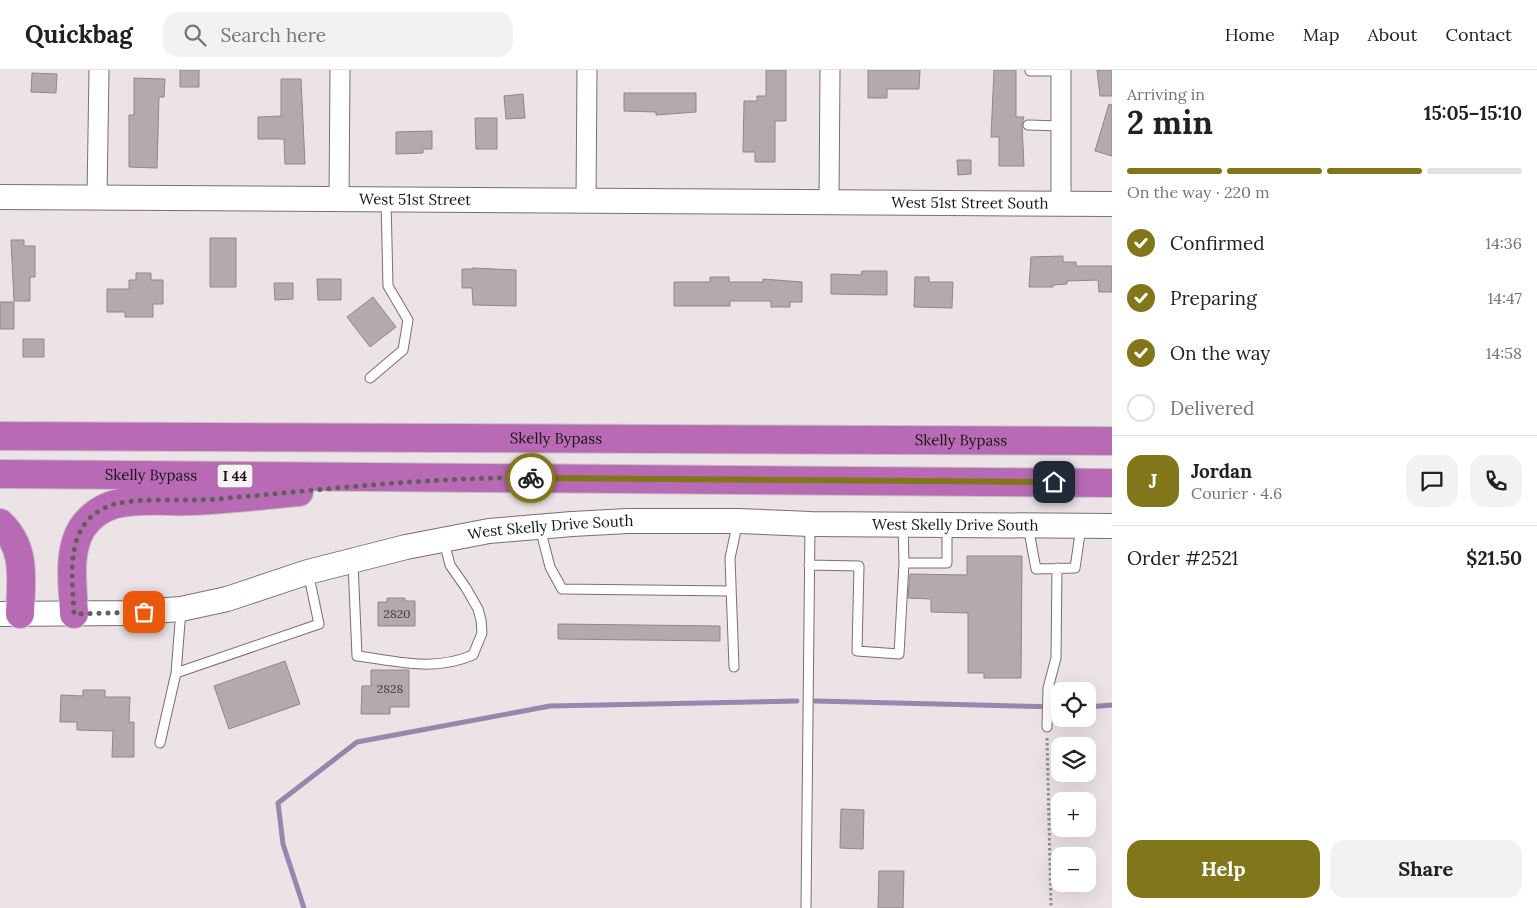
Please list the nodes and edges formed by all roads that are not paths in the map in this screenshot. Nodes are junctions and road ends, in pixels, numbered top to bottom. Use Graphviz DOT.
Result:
graph roads {
  1 [pos="99,70"];
  2 [pos="340,70"];
  3 [pos="587,70"];
  4 [pos="830,70"];
  5 [pos="1061,70"];
  6 [pos="1030,71"];
  7 [pos="1028,125"];
  8 [pos="1061,126"];
  9 [pos="0,197"];
  10 [pos="97,198"];
  11 [pos="338,200"];
  12 [pos="386,200"];
  13 [pos="586,201"];
  14 [pos="829,202"];
  15 [pos="1061,203"];
  16 [pos="1112,204"];
  17 [pos="370,378"];
  18 [pos="0,436"];
  19 [pos="1112,441"];
  20 [pos="0,474"];
  21 [pos="470,477"];
  22 [pos="1112,483"];
  23 [pos="738,521"];
  24 [pos="0,523"];
  25 [pos="810,524"];
  26 [pos="903,525"];
  27 [pos="947,525"];
  28 [pos="540,526"];
  29 [pos="1028,526"];
  30 [pos="1082,526"];
  31 [pos="1112,526"];
  32 [pos="443,539"];
  33 [pos="353,559"];
  34 [pos="904,563"];
  35 [pos="810,565"];
  36 [pos="1057,568"];
  37 [pos="308,572"];
  38 [pos="731,591"];
  39 [pos="181,610"];
  40 [pos="10,614"];
  41 [pos="74,614"];
  42 [pos="734,667"];
  43 [pos="176,672"];
  44 [pos="1047,727"];
  45 [pos="160,743"];
  46 [pos="806,908"];
  1 -- 10 [label="street"];
  2 -- 11 [label="street"];
  3 -- 13 [label="street"];
  4 -- 14 [label="street"];
  5 -- 6 [label="lane"];
  5 -- 8 [label="street"];
  7 -- 8 [label="lane"];
  8 -- 15 [label="street"];
  9 -- 10 [label="street, West 51st Street"];
  10 -- 11 [label="street, West 51st Street"];
  11 -- 12 [label="street, West 51st Street"];
  12 -- 13 [label="street, West 51st Street"];
  12 -- 17 [label="lane"];
  13 -- 14 [label="street, West 51st Street"];
  14 -- 15 [label="street, West 51st Street South"];
  15 -- 16 [label="street, West 51st Street South"];
  18 -- 19 [label="highway, Skelly Bypass"];
  20 -- 21 [label="highway, Skelly Bypass / I 44"];
  21 -- 22 [label="highway, Skelly Bypass / I 44"];
  21 -- 41 [label="highway"];
  23 -- 25 [label="street, West Skelly Drive South"];
  23 -- 28 [label="street, West Skelly Drive South"];
  23 -- 38 [label="lane"];
  24 -- 40 [label="highway"];
  25 -- 26 [label="street, West Skelly Drive South"];
  25 -- 35 [label="lane"];
  26 -- 27 [label="street, West Skelly Drive South"];
  26 -- 34 [label="lane"];
  27 -- 29 [label="street, West Skelly Drive South"];
  27 -- 34 [label="lane"];
  28 -- 32 [label="street, West Skelly Drive South"];
  28 -- 38 [label="lane"];
  29 -- 30 [label="street, West Skelly Drive South"];
  29 -- 36 [label="lane"];
  30 -- 31 [label="street, West Skelly Drive South"];
  30 -- 36 [label="lane"];
  32 -- 33 [label="street, West Skelly Drive South"];
  32 -- 33 [label="lane"];
  33 -- 37 [label="street, West Skelly Drive South"];
  34 -- 35 [label="lane"];
  35 -- 46 [label="lane"];
  36 -- 44 [label="lane"];
  37 -- 39 [label="street, West Skelly Drive South"];
  37 -- 43 [label="lane"];
  38 -- 42 [label="lane"];
  39 -- 41 [label="street, West Skelly Drive South"];
  39 -- 43 [label="lane"];
  40 -- 41 [label="street, West Skelly Drive South"];
  43 -- 45 [label="lane"];
}
